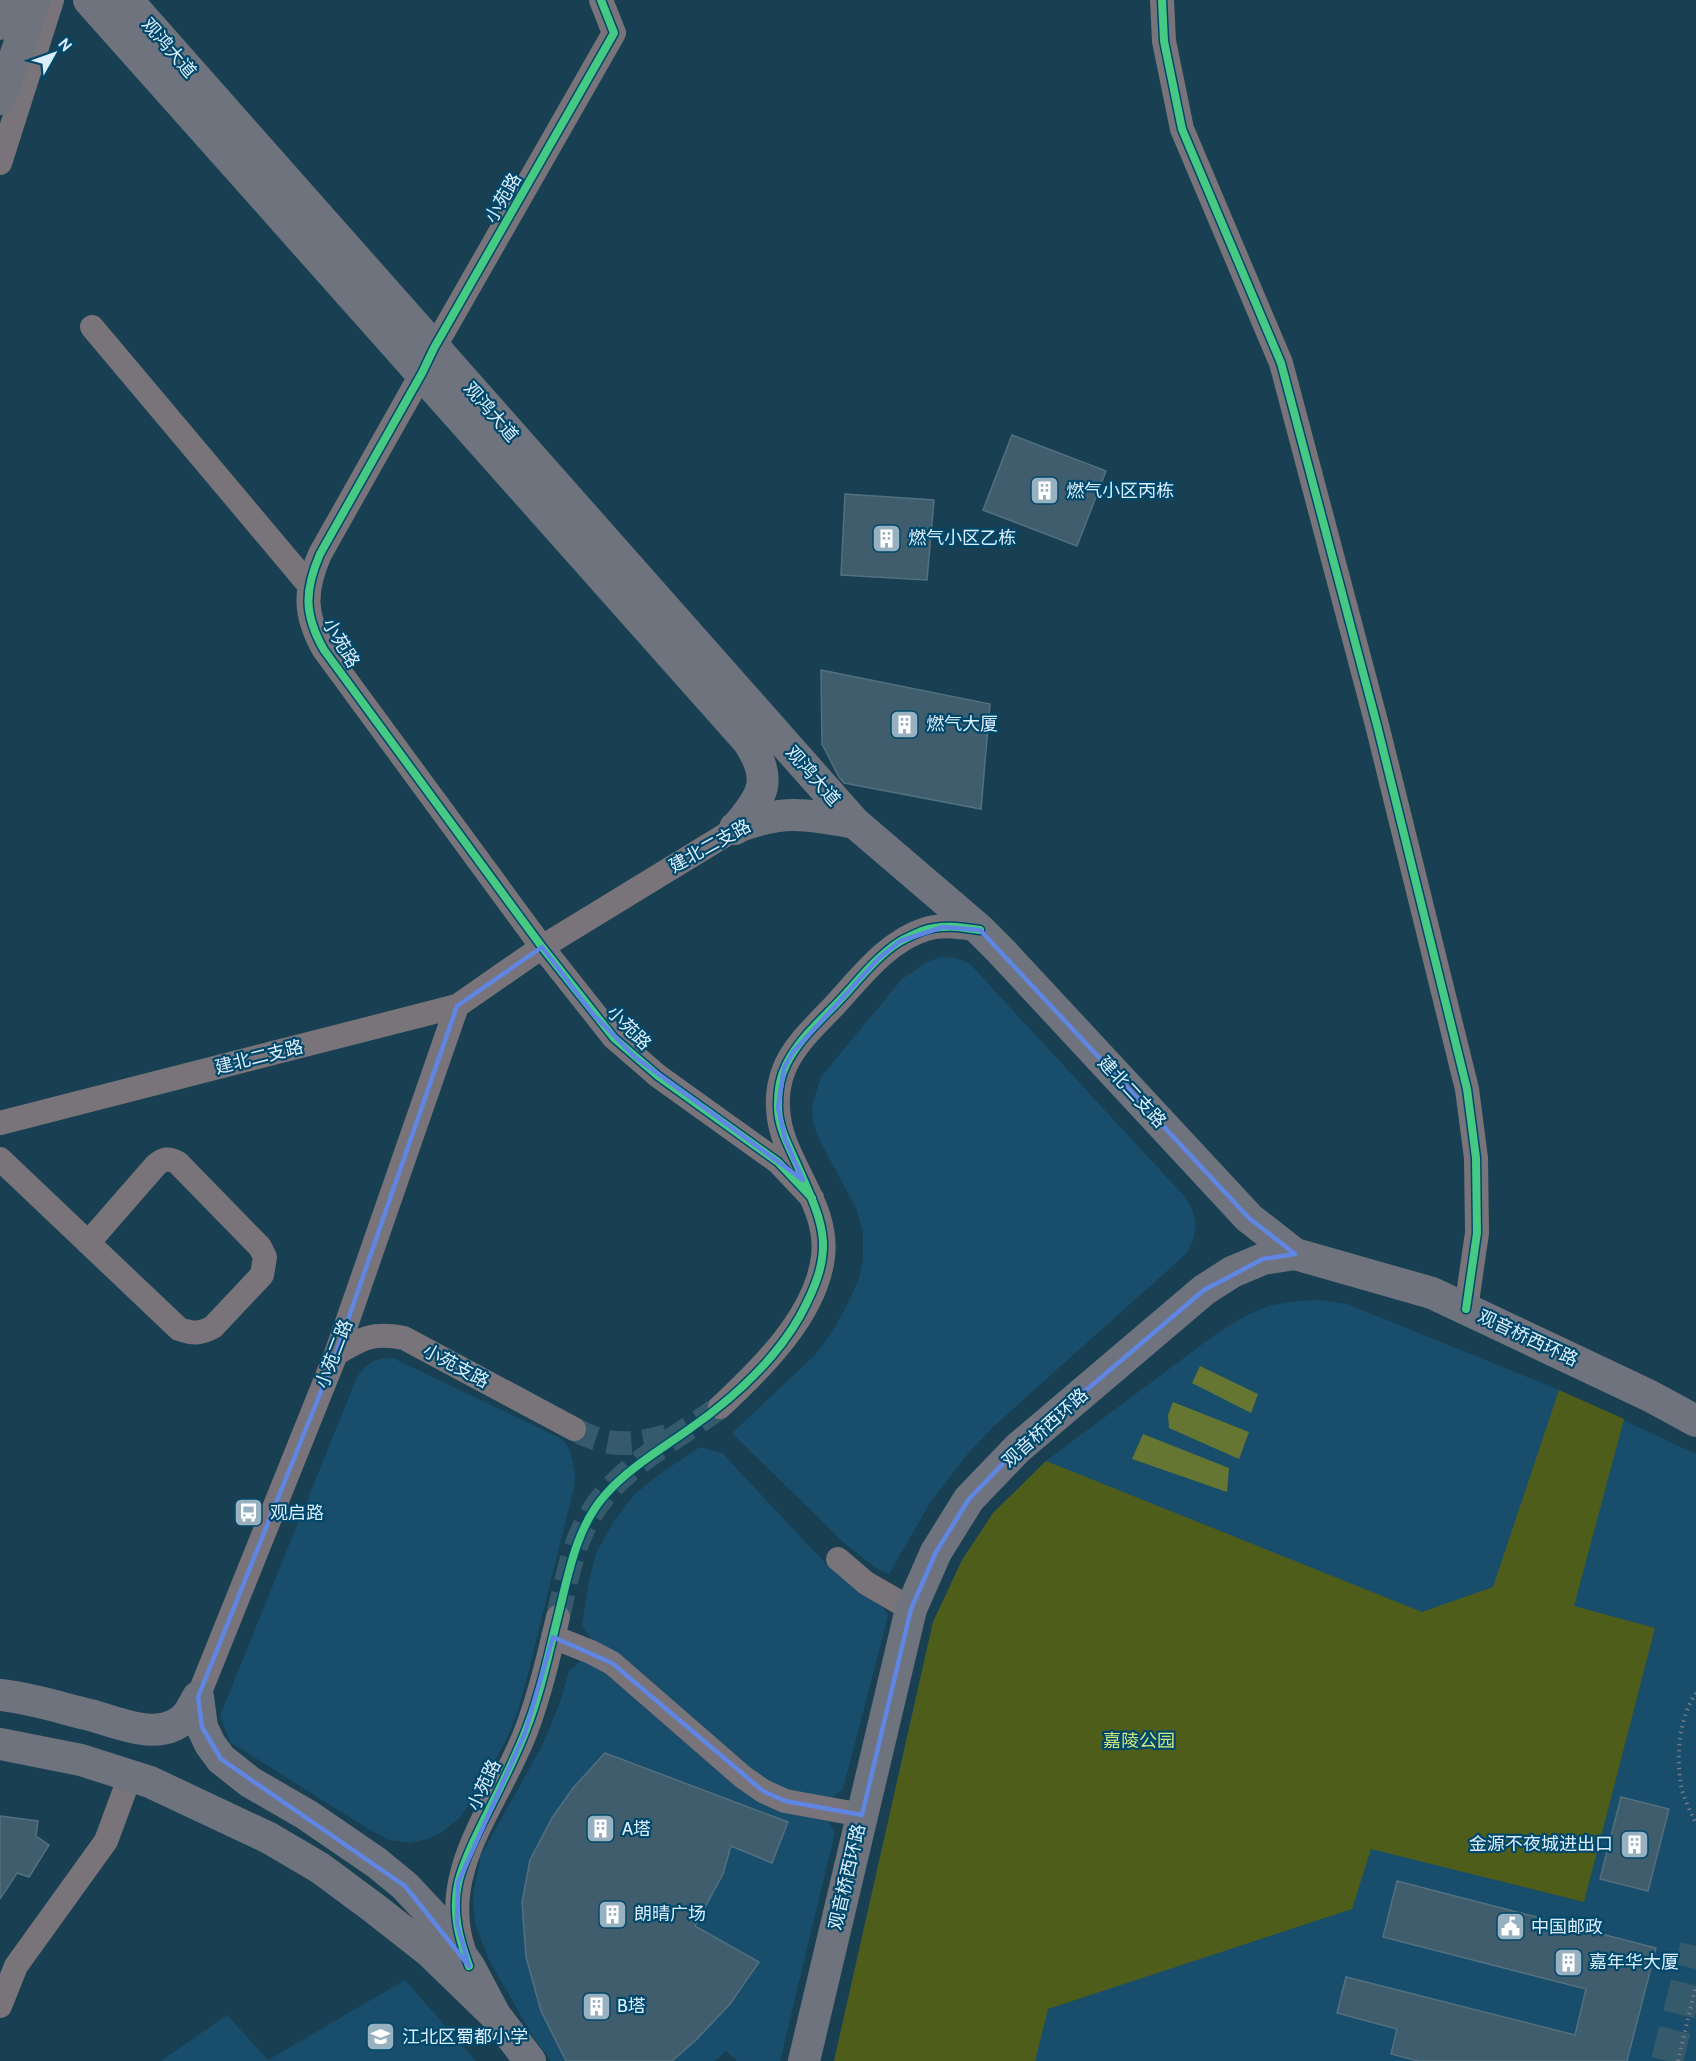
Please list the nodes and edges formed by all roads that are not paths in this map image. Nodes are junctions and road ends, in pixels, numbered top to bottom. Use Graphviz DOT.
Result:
graph roads {
  1 [pos="9,0"];
  2 [pos="35,0"];
  3 [pos="52,0"];
  4 [pos="88,0"];
  5 [pos="127,0"];
  6 [pos="601,0"];
  7 [pos="1162,0"];
  8 [pos="0,24"];
  9 [pos="0,99"];
  10 [pos="0,163"];
  11 [pos="92,327"];
  12 [pos="428,361"];
  13 [pos="309,585"];
  14 [pos="855,823"];
  15 [pos="735,829"];
  16 [pos="980,930"];
  17 [pos="542,947"];
  18 [pos="457,1006"];
  19 [pos="0,1123"];
  20 [pos="0,1159"];
  21 [pos="812,1198"];
  22 [pos="88,1243"];
  23 [pos="1295,1254"];
  24 [pos="1466,1309"];
  25 [pos="336,1354"];
  26 [pos="1650,1396"];
  27 [pos="1696,1399"];
  28 [pos="720,1407"];
  29 [pos="1696,1421"];
  30 [pos="574,1429"];
  31 [pos="838,1559"];
  32 [pos="911,1609"];
  33 [pos="2,1695"];
  34 [pos="198,1697"];
  35 [pos="0,1744"];
  36 [pos="130,1776"];
  37 [pos="862,1815"];
  38 [pos="469,1966"];
  39 [pos="0,2006"];
  40 [pos="495,2015"];
  41 [pos="530,2061"];
  42 [pos="804,2061"];
  1 -- 8 [label="main road"];
  2 -- 9 [label="main road"];
  3 -- 10 [label="street"];
  4 -- 12 [label="main road, 观鸿大道"];
  5 -- 12 [label="main road, 观鸿大道"];
  6 -- 12 [label="street, 小苑路"];
  7 -- 24 [label="street"];
  11 -- 13 [label="street"];
  12 -- 13 [label="street, 小苑路"];
  12 -- 14 [label="main road, 观鸿大道"];
  12 -- 15 [label="main road, 观鸿大道"];
  13 -- 17 [label="street, 小苑路"];
  14 -- 15 [label="main road, 建北二支路"];
  14 -- 16 [label="main road, 建北二支路"];
  15 -- 17 [label="street, 建北二支路"];
  16 -- 21 [label="street, 小苑路"];
  16 -- 23 [label="main road, 建北二支路"];
  17 -- 18 [label="street, 建北二支路"];
  17 -- 21 [label="street, 小苑路"];
  18 -- 19 [label="street, 建北二支路"];
  18 -- 25 [label="street, 小苑二路"];
  20 -- 22 [label="street"];
  21 -- 28 [label="street, 小苑路"];
  22 -- 22 [label="street"];
  23 -- 24 [label="main road, 观音桥西环路"];
  23 -- 32 [label="main road, 观音桥西环路"];
  24 -- 26 [label="main road, 观音桥西环路"];
  25 -- 30 [label="street, 小苑支路"];
  25 -- 34 [label="street, 小苑二路"];
  26 -- 27 [label="main road"];
  26 -- 29 [label="main road, 观音桥西环路"];
  31 -- 32 [label="street"];
  32 -- 37 [label="main road, 观音桥西环路"];
  33 -- 34 [label="main road"];
  34 -- 38 [label="main road"];
  35 -- 36 [label="main road"];
  36 -- 39 [label="street"];
  36 -- 40 [label="main road"];
  37 -- 38 [label="street, 小苑路"];
  37 -- 42 [label="main road, 观音桥西环路"];
  38 -- 40 [label="main road, 小苑路"];
  40 -- 41 [label="main road, 小苑路"];
}
